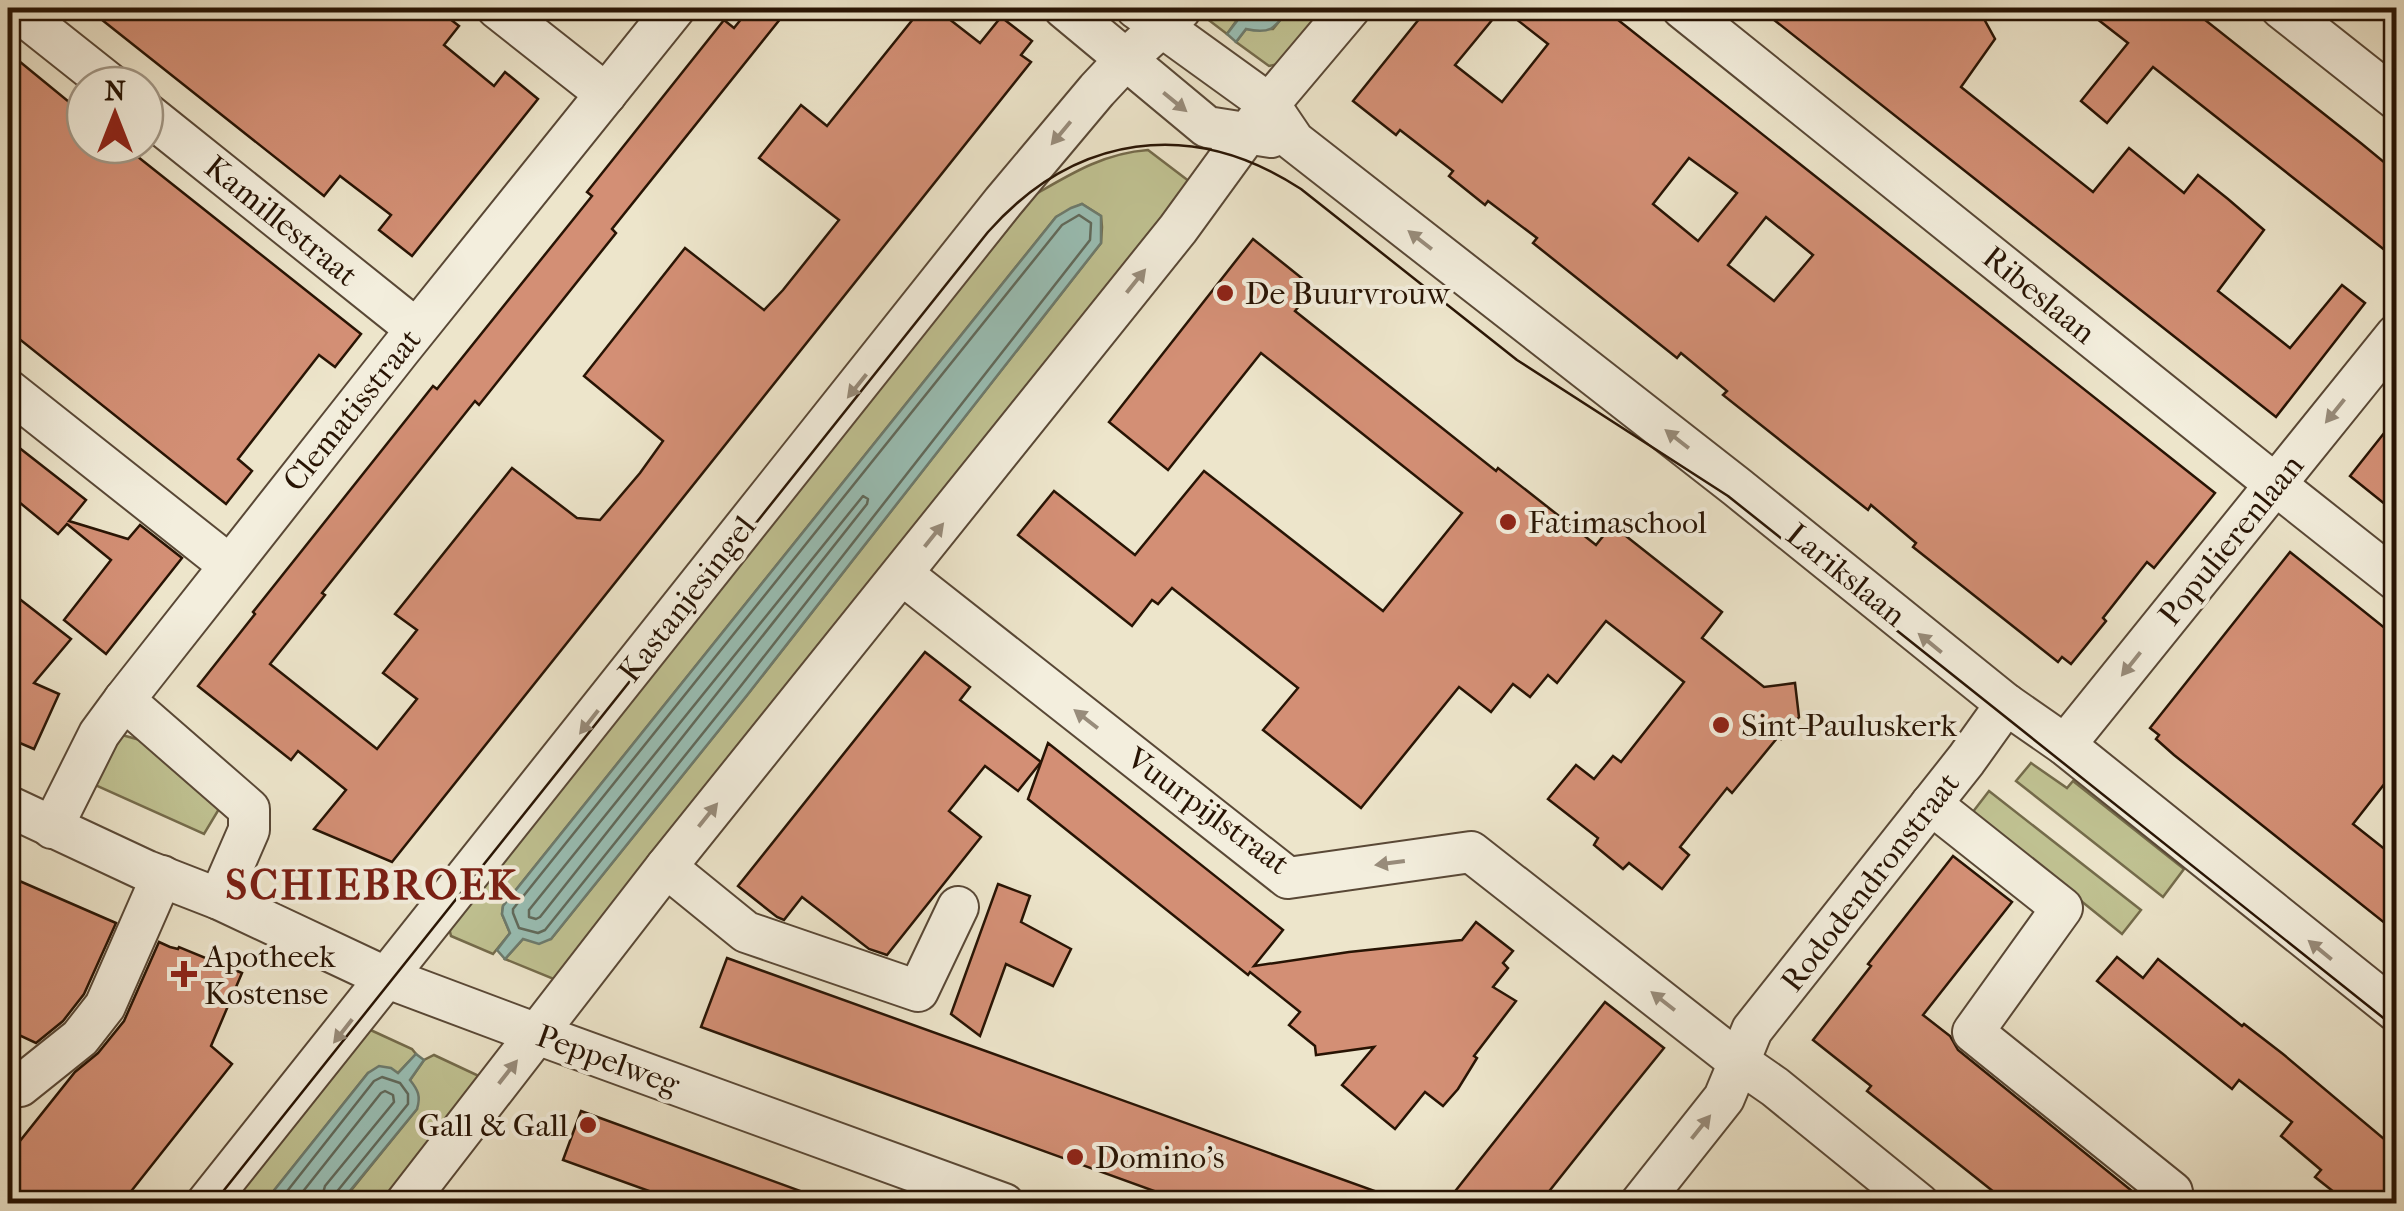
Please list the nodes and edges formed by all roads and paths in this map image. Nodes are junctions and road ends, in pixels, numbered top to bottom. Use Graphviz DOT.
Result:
graph roads {
  1 [pos="14,8"];
  2 [pos="497,8"];
  3 [pos="675,8"];
  4 [pos="1064,8"];
  5 [pos="1350,8"];
  6 [pos="1682,8"];
  7 [pos="2280,8"];
  8 [pos="1161,14"];
  9 [pos="1126,60"];
  10 [pos="86,65"];
  11 [pos="606,94"];
  12 [pos="2396,99"];
  13 [pos="1259,118"];
  14 [pos="165,128"];
  15 [pos="416,329"];
  16 [pos="2396,335"];
  17 [pos="8,390"];
  18 [pos="2276,486"];
  19 [pos="228,566"];
  20 [pos="902,574"];
  21 [pos="2396,580"];
  22 [pos="124,700"];
  23 [pos="2006,704"];
  24 [pos="2065,745"];
  25 [pos="1931,804"];
  26 [pos="8,806"];
  27 [pos="52,828"];
  28 [pos="666,867"];
  29 [pos="162,876"];
  30 [pos="219,898"];
  31 [pos="958,907"];
  32 [pos="385,976"];
  33 [pos="2396,1011"];
  34 [pos="538,1034"];
  35 [pos="1739,1062"];
  36 [pos="8,1079"];
  37 [pos="206,1204"];
  38 [pos="405,1204"];
  39 [pos="1004,1204"];
  40 [pos="1640,1204"];
  41 [pos="1919,1204"];
  42 [pos="2174,1204"];
  1 -- 10 [label="street"];
  2 -- 11 [label="street"];
  3 -- 11 [label="street, Clematisstraat"];
  4 -- 9 [label="street"];
  5 -- 13 [label="street"];
  6 -- 18 [label="street, Ribeslaan"];
  7 -- 12 [label="street"];
  8 -- 9 [label="street, Kastanjesingel"];
  8 -- 13 [label="street, Larikslaan"];
  9 -- 13 [label="street, one-way"];
  9 -- 32 [label="street, Kastanjesingel, one-way"];
  11 -- 15 [label="street, Clematisstraat"];
  20 -- 13 [label="street, one-way"];
  23 -- 13 [label="street, Larikslaan, one-way"];
  14 -- 15 [label="street, Kamillestraat"];
  15 -- 19 [label="street, Clematisstraat"];
  16 -- 18 [label="street, Populierenlaan, one-way"];
  17 -- 19 [label="street"];
  18 -- 21 [label="street, Ribeslaan"];
  18 -- 24 [label="street, Populierenlaan, one-way"];
  19 -- 22 [label="street, Clematisstraat"];
  28 -- 20 [label="street, one-way"];
  35 -- 20 [label="street, Vuurpijlstraat, one-way"];
  22 -- 27 [label="street, Clematisstraat"];
  22 -- 30 [label="street"];
  23 -- 24 [label="street, Larikslaan"];
  23 -- 25 [label="street, Rododendronstraat"];
  33 -- 24 [label="street, Larikslaan, one-way"];
  25 -- 35 [label="street, Rododendronstraat"];
  25 -- 42 [label="street"];
  26 -- 27 [label="street, Peppelweg"];
  27 -- 29 [label="street, Peppelweg"];
  28 -- 31 [label="street"];
  28 -- 34 [label="street"];
  29 -- 30 [label="street, Peppelweg"];
  29 -- 36 [label="street"];
  30 -- 32 [label="street, Peppelweg"];
  32 -- 34 [label="street, Peppelweg"];
  32 -- 37 [label="street, Kastanjesingel, one-way"];
  38 -- 34 [label="street, one-way"];
  34 -- 39 [label="street, Peppelweg"];
  40 -- 35 [label="street, Rododendronstraat, one-way"];
  35 -- 41 [label="street, Vuurpijlstraat"];
}
